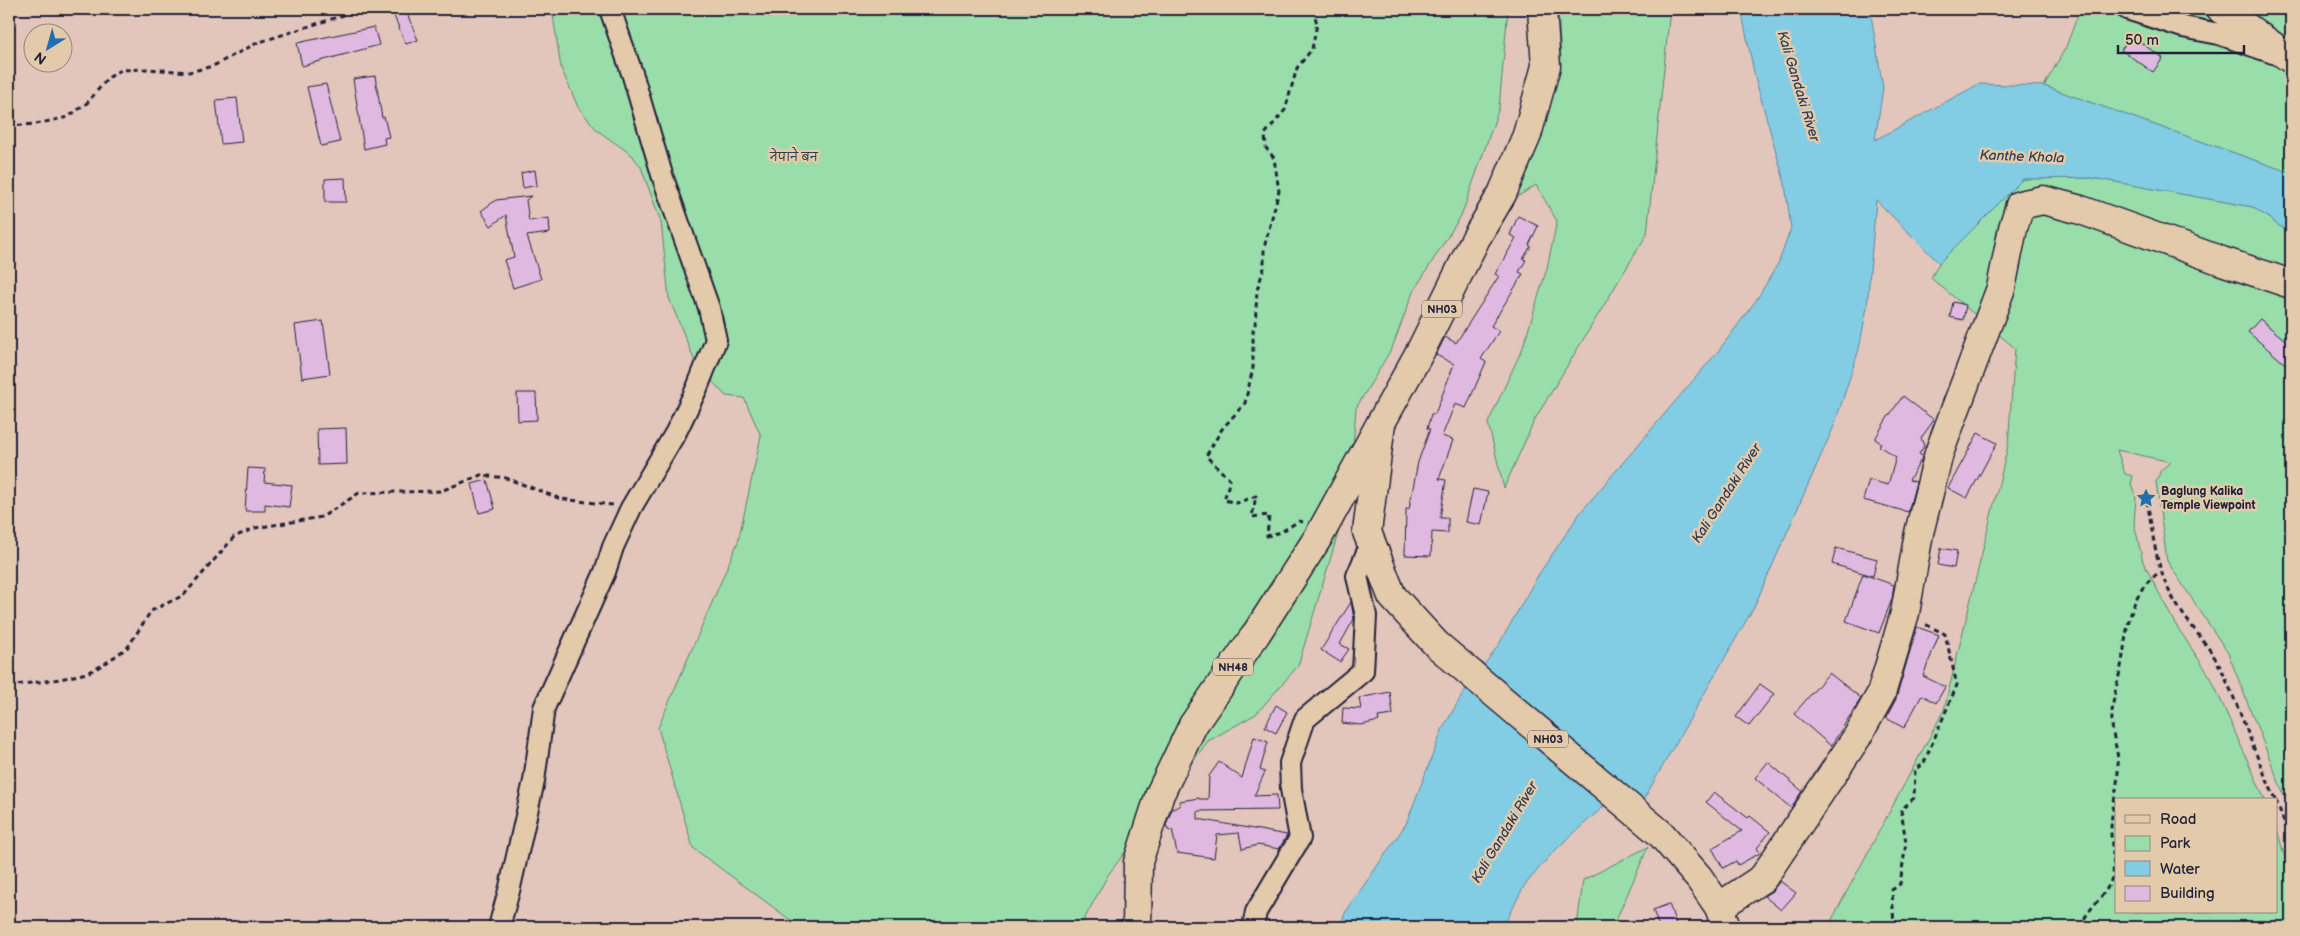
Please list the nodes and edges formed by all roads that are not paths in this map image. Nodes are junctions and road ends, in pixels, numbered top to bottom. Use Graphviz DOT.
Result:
graph roads {
  1 [pos="610,9"];
  2 [pos="1542,9"];
  3 [pos="2127,9"];
  4 [pos="2222,9"];
  5 [pos="2290,58"];
  6 [pos="2291,284"];
  7 [pos="1381,424"];
  8 [pos="1372,543"];
  9 [pos="1723,917"];
  10 [pos="499,927"];
  11 [pos="1137,927"];
  12 [pos="1253,927"];
  1 -- 10 [label="street"];
  2 -- 7 [label="main road, NH03"];
  3 -- 5 [label="street"];
  4 -- 5 [label="main road"];
  6 -- 9 [label="main road"];
  7 -- 8 [label="main road, NH03"];
  7 -- 11 [label="main road, NH48"];
  8 -- 9 [label="main road, NH03"];
  8 -- 12 [label="street"];
}
